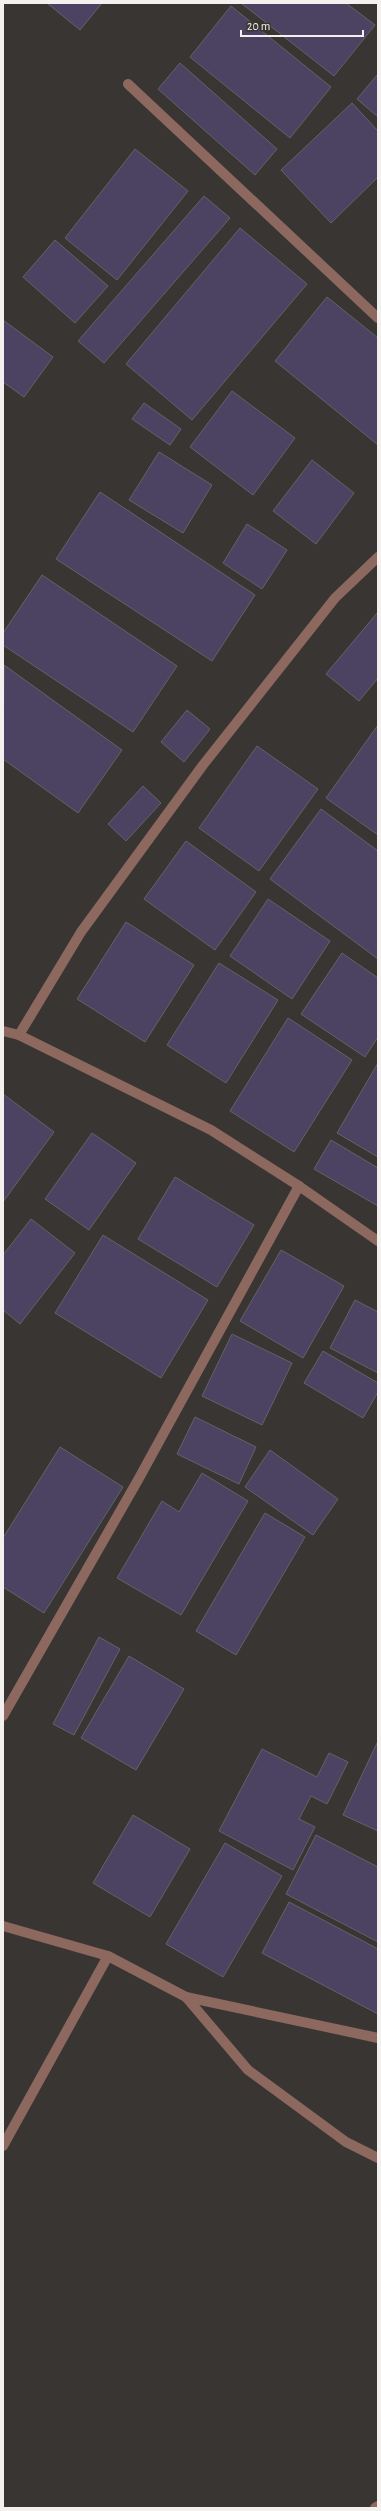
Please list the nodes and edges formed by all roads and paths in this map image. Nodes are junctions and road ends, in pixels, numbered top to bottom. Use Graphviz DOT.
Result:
graph roads {
  1 [pos="128,84"];
  2 [pos="378,318"];
  3 [pos="378,557"];
  4 [pos="3,1031"];
  5 [pos="19,1035"];
  6 [pos="299,1186"];
  7 [pos="378,1241"];
  8 [pos="3,1716"];
  9 [pos="3,1926"];
  10 [pos="108,1956"];
  11 [pos="186,1997"];
  12 [pos="378,2038"];
  13 [pos="3,2146"];
  14 [pos="378,2158"];
  15 [pos="378,2506"];
  16 [pos="375,2508"];
  1 -- 2 [label="street"];
  3 -- 5 [label="street"];
  4 -- 5 [label="street"];
  5 -- 6 [label="street"];
  6 -- 7 [label="street"];
  6 -- 8 [label="street"];
  9 -- 10 [label="street"];
  10 -- 11 [label="street"];
  10 -- 13 [label="street"];
  11 -- 12 [label="street"];
  11 -- 14 [label="street"];
  15 -- 16 [label="street"];
}
